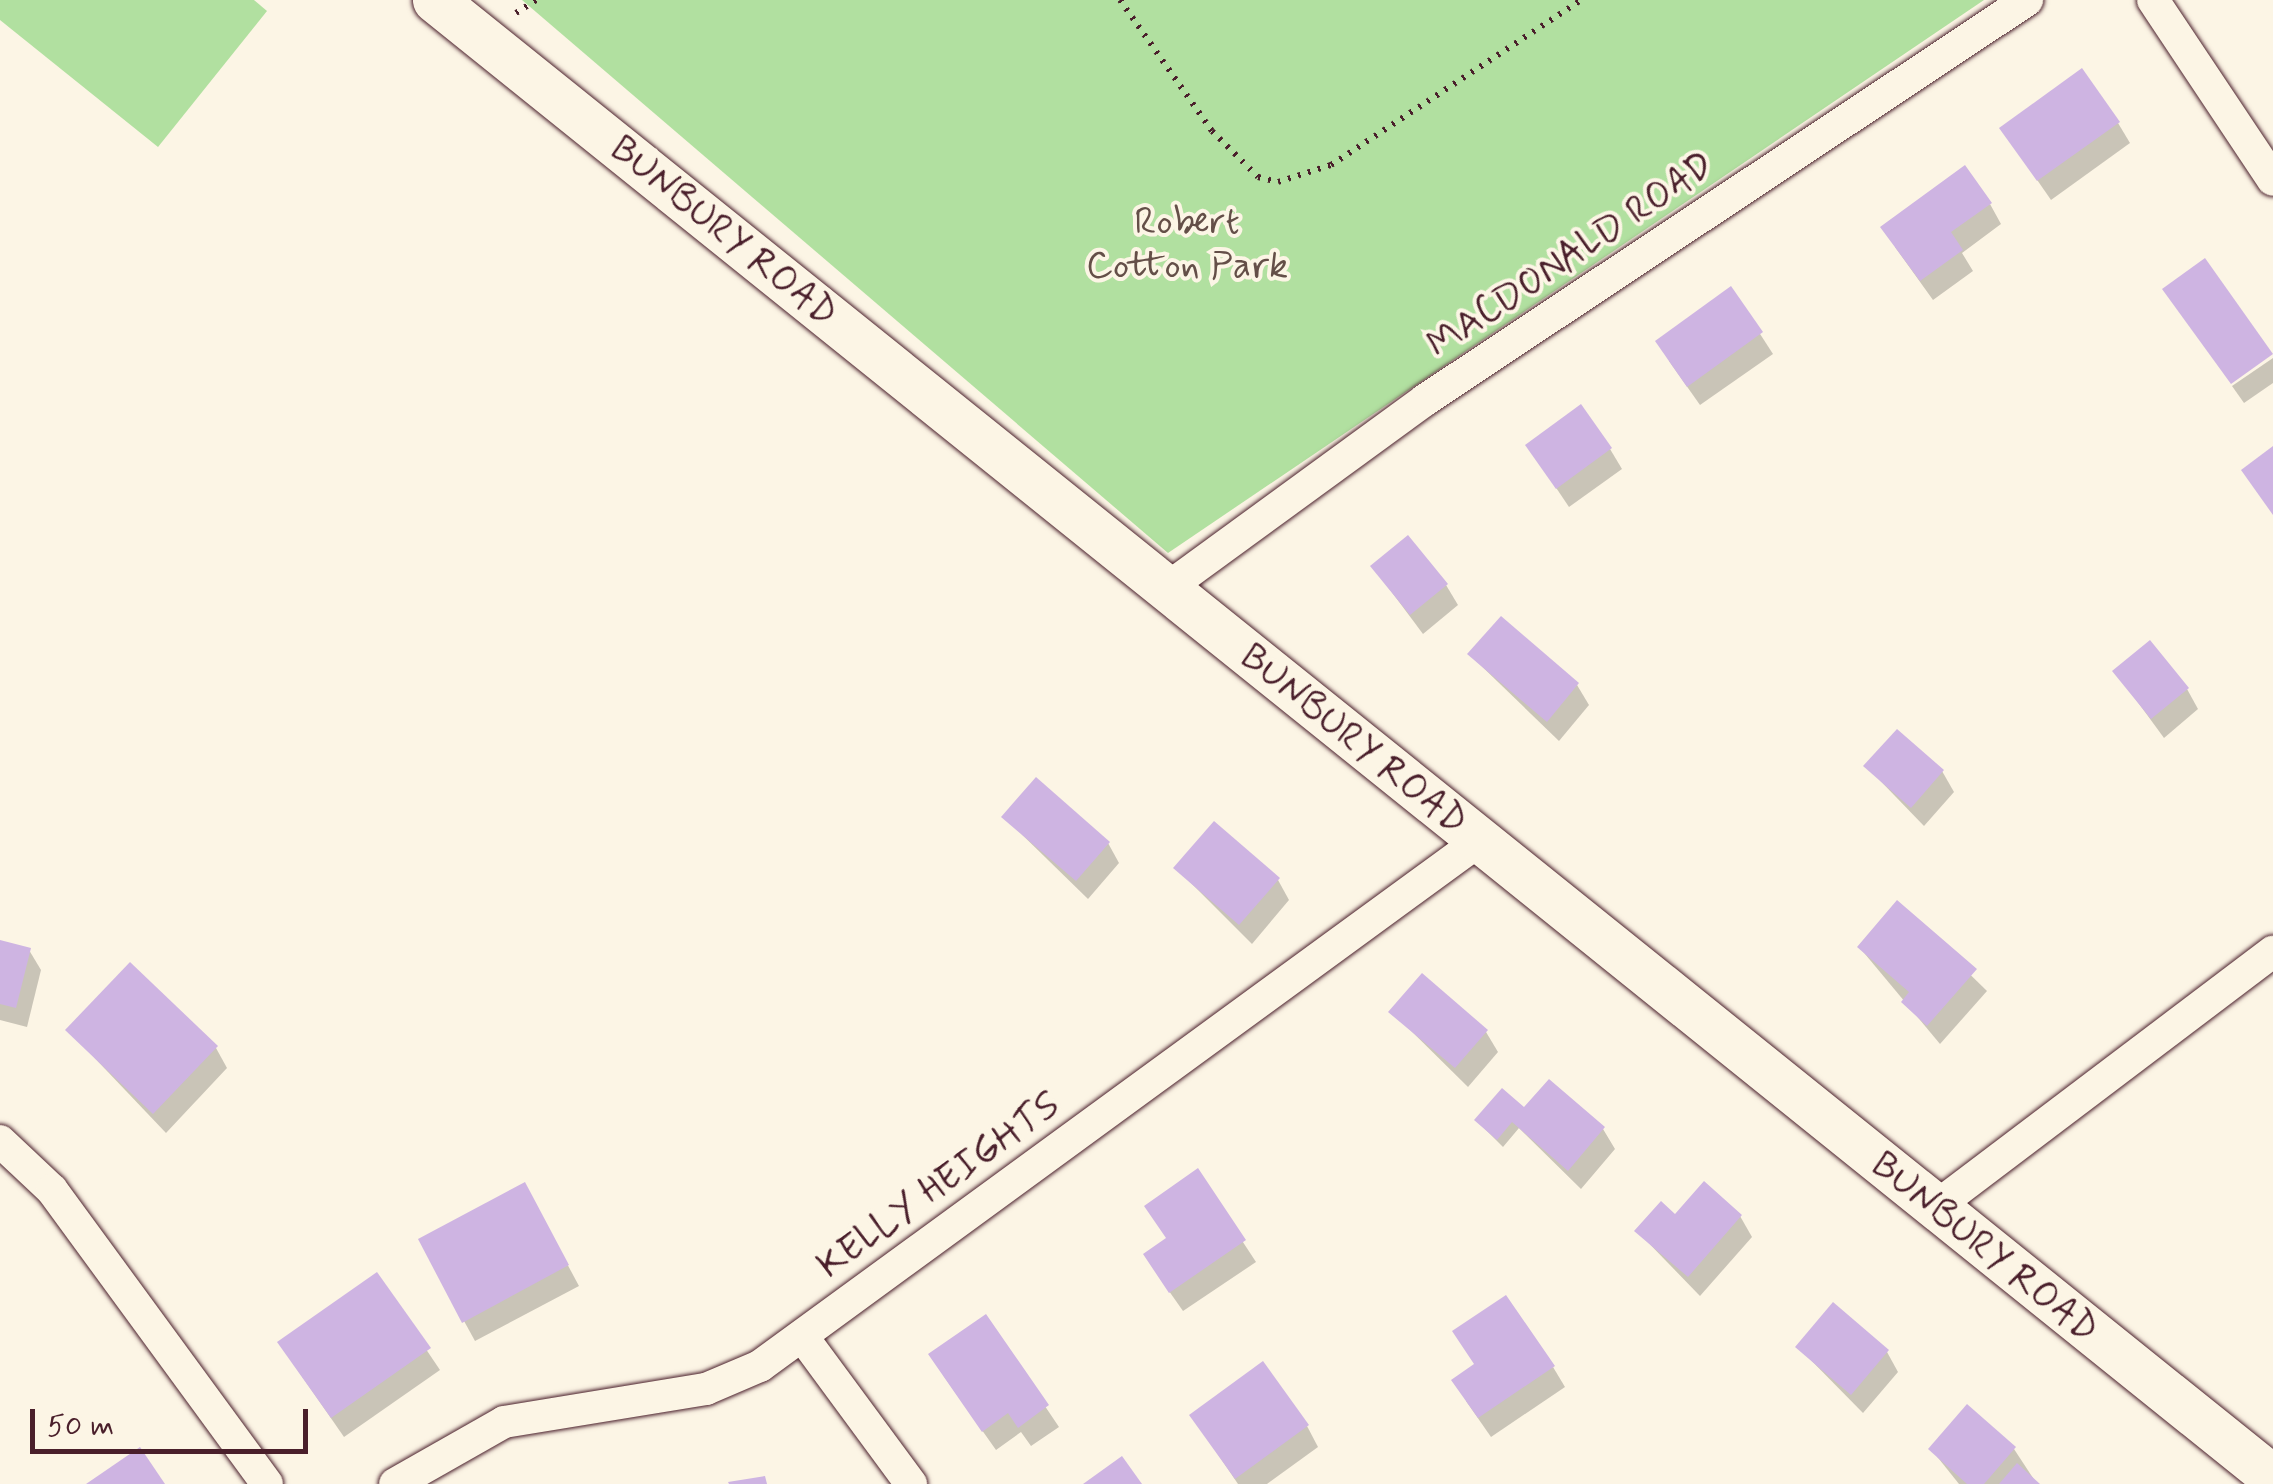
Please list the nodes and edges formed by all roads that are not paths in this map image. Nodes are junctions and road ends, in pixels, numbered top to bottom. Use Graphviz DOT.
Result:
graph roads {
  1 [pos="435,0"];
  2 [pos="2027,0"];
  3 [pos="2154,0"];
  4 [pos="2273,180"];
  5 [pos="1166,590"];
  6 [pos="1479,842"];
  7 [pos="2273,952"];
  8 [pos="0,1141"];
  9 [pos="1934,1208"];
  10 [pos="802,1336"];
  11 [pos="2273,1478"];
  12 [pos="267,1484"];
  13 [pos="395,1484"];
  14 [pos="911,1484"];
  1 -- 5 [label="main road, BUNBURY ROAD"];
  2 -- 5 [label="street, MACDONALD ROAD"];
  3 -- 4 [label="street"];
  5 -- 6 [label="main road, BUNBURY ROAD"];
  6 -- 9 [label="main road, BUNBURY ROAD"];
  6 -- 10 [label="street, KELLY HEIGHTS"];
  7 -- 9 [label="street"];
  8 -- 12 [label="street"];
  9 -- 11 [label="main road, BUNBURY ROAD"];
  10 -- 13 [label="street, KELLY HEIGHTS"];
  10 -- 14 [label="street"];
}
